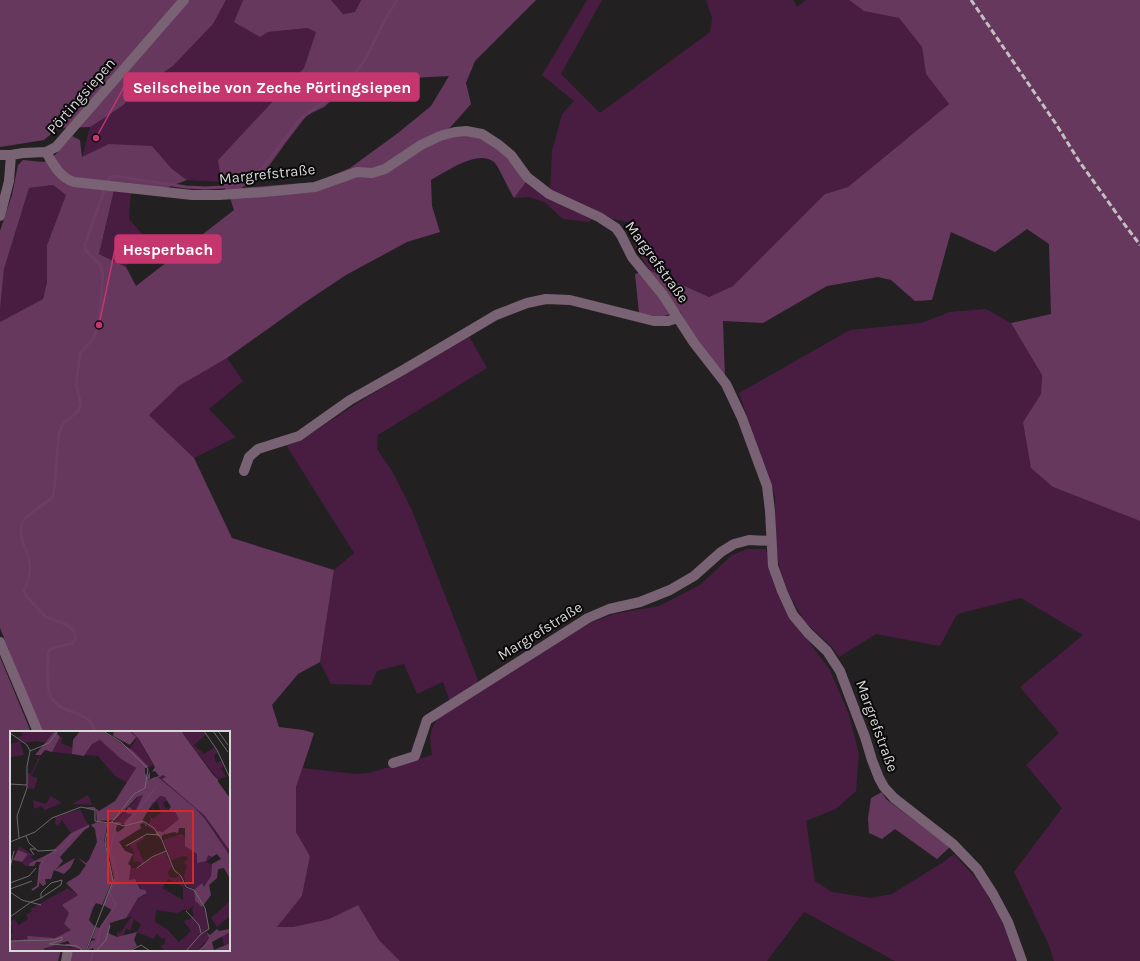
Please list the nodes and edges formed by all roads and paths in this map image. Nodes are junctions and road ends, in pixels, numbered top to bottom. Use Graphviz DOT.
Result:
graph roads {
  1 [pos="184,0"];
  2 [pos="46,152"];
  3 [pos="0,155"];
  4 [pos="11,156"];
  5 [pos="0,216"];
  6 [pos="678,318"];
  7 [pos="244,470"];
  8 [pos="771,542"];
  9 [pos="0,642"];
  10 [pos="38,731"];
  11 [pos="393,763"];
  12 [pos="68,951"];
  13 [pos="66,961"];
  14 [pos="1022,961"];
  1 -- 2 [label="street, Pörtingsiepen"];
  2 -- 4 [label="street, Pörtingsiepen"];
  2 -- 6 [label="street, Margrefstraße"];
  3 -- 4 [label="street, Pörtingsiepen"];
  4 -- 5 [label="street"];
  6 -- 7 [label="street, Margrefstraße"];
  6 -- 8 [label="street, Margrefstraße"];
  8 -- 11 [label="street, Margrefstraße"];
  8 -- 14 [label="street, Margrefstraße"];
  9 -- 10 [label="street"];
  12 -- 13 [label="street"];
}
